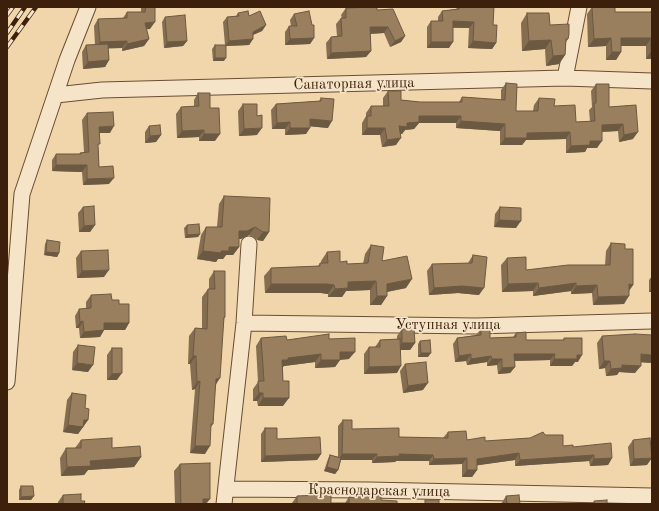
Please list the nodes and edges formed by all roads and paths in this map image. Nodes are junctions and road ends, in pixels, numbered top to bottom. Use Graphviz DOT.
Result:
graph roads {
  1 [pos="88,7"];
  2 [pos="579,7"];
  3 [pos="565,78"];
  4 [pos="652,81"];
  5 [pos="56,95"];
  6 [pos="249,244"];
  7 [pos="652,321"];
  8 [pos="244,323"];
  9 [pos="7,382"];
  10 [pos="652,496"];
  11 [pos="225,497"];
  1 -- 5 [label="street"];
  2 -- 3 [label="street"];
  3 -- 4 [label="street, Санаторная улица"];
  3 -- 5 [label="street, Санаторная улица"];
  5 -- 9 [label="street"];
  6 -- 8 [label="street"];
  7 -- 8 [label="street, Уступная улица"];
  8 -- 11 [label="street"];
  10 -- 11 [label="street, Краснодарская улица"];
}
